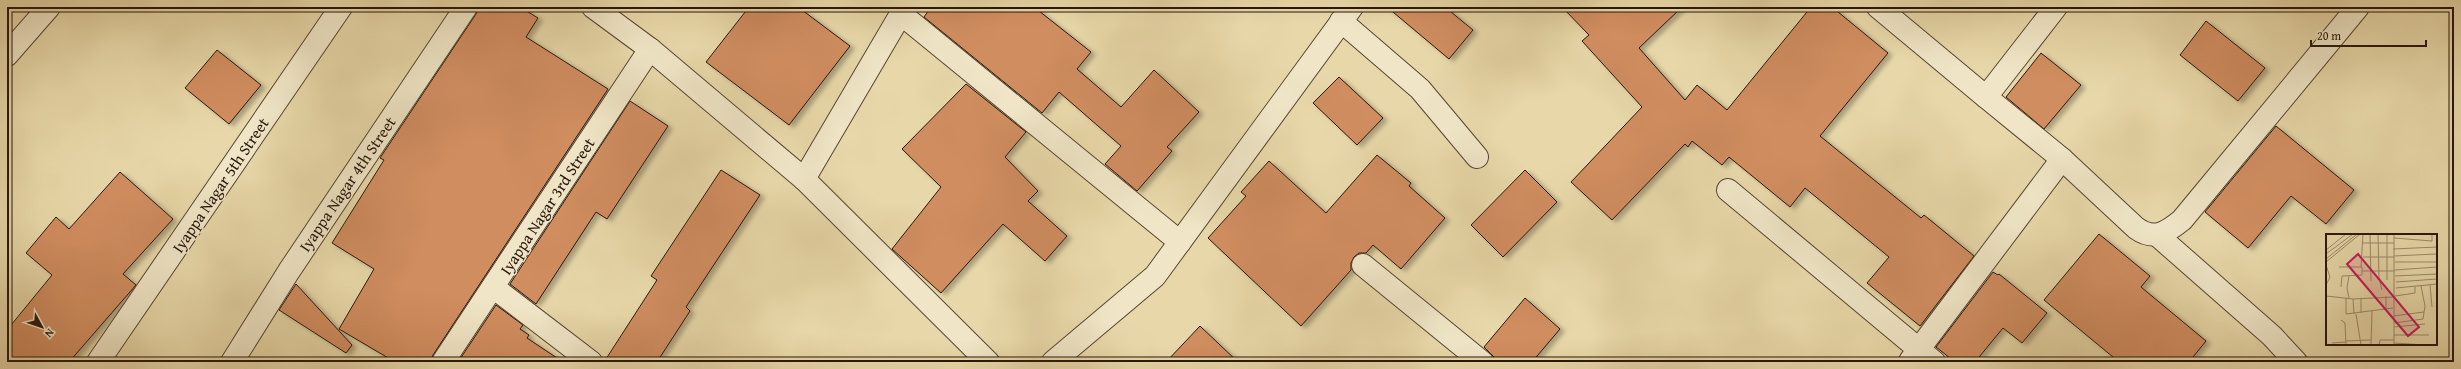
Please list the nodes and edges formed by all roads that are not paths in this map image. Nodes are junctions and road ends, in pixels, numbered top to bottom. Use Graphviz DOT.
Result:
graph roads {
  1 [pos="49,7"];
  2 [pos="341,7"];
  3 [pos="466,7"];
  4 [pos="593,7"];
  5 [pos="1878,7"];
  6 [pos="2056,7"];
  7 [pos="2358,7"];
  8 [pos="903,10"];
  9 [pos="1347,14"];
  10 [pos="650,50"];
  11 [pos="7,55"];
  12 [pos="1986,97"];
  13 [pos="1478,157"];
  14 [pos="2062,159"];
  15 [pos="804,179"];
  16 [pos="1728,190"];
  17 [pos="2157,235"];
  18 [pos="1180,242"];
  19 [pos="1363,265"];
  20 [pos="493,287"];
  21 [pos="1921,358"];
  22 [pos="98,362"];
  23 [pos="232,362"];
  24 [pos="443,362"];
  25 [pos="591,362"];
  26 [pos="988,362"];
  27 [pos="1053,362"];
  28 [pos="1482,362"];
  29 [pos="2296,362"];
  1 -- 11 [label="street"];
  2 -- 22 [label="street, Iyappa Nagar 5th Street"];
  3 -- 23 [label="street, Iyappa Nagar 4th Street"];
  4 -- 10 [label="street"];
  5 -- 12 [label="street"];
  6 -- 12 [label="street"];
  7 -- 17 [label="street"];
  8 -- 15 [label="street"];
  8 -- 18 [label="street"];
  9 -- 13 [label="street"];
  9 -- 18 [label="street"];
  10 -- 15 [label="street"];
  10 -- 20 [label="street, Iyappa Nagar 3rd Street"];
  12 -- 14 [label="street"];
  14 -- 17 [label="street"];
  14 -- 21 [label="street"];
  15 -- 26 [label="street"];
  16 -- 21 [label="street"];
  17 -- 29 [label="street"];
  18 -- 27 [label="street"];
  19 -- 28 [label="street"];
  20 -- 24 [label="street, Iyappa Nagar 3rd Street"];
  20 -- 25 [label="street"];
}
